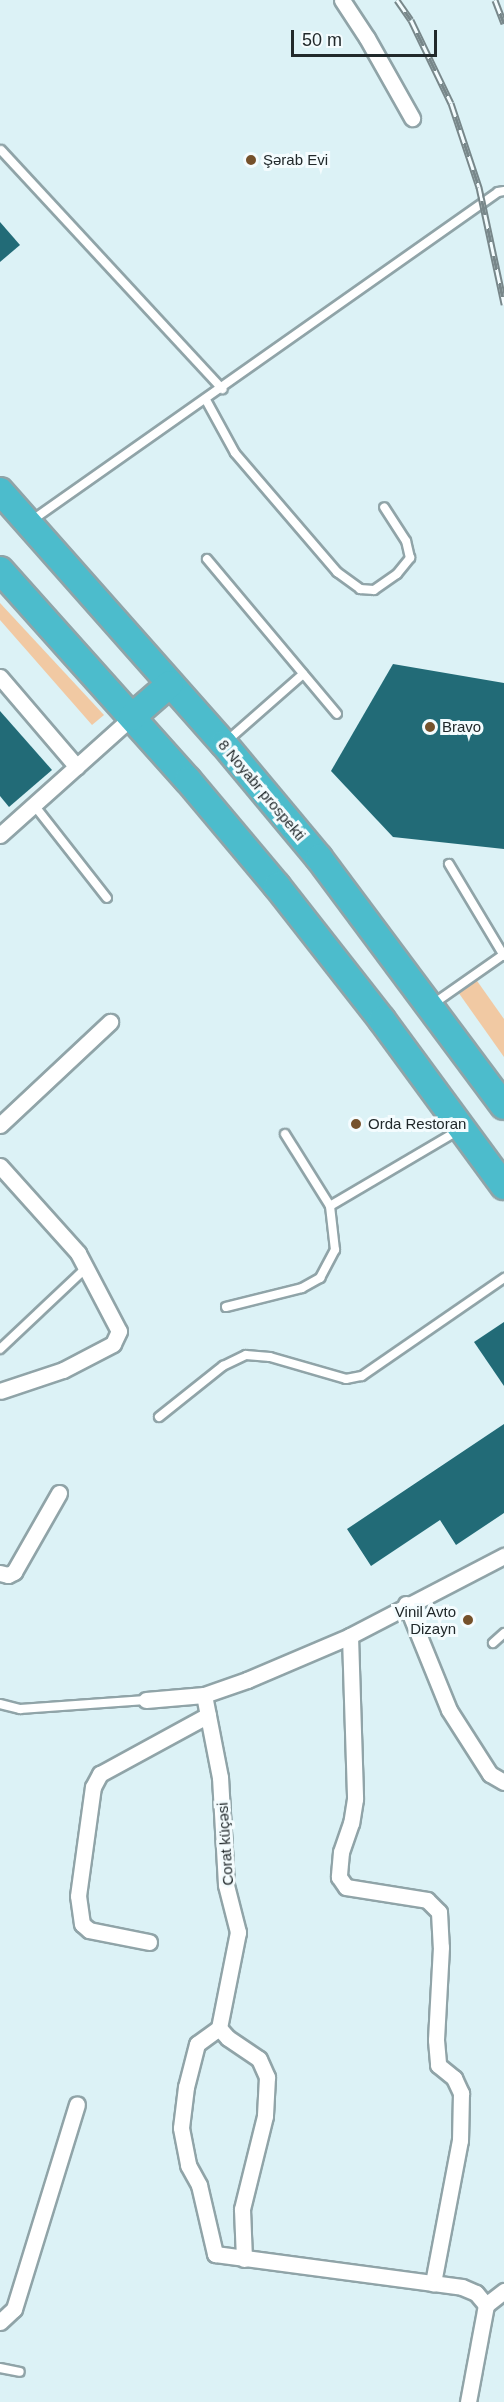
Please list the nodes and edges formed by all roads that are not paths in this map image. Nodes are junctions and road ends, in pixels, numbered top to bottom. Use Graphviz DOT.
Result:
graph roads {
  1 [pos="342,0"];
  2 [pos="412,118"];
  3 [pos="1,150"];
  4 [pos="504,191"];
  5 [pos="222,389"];
  6 [pos="206,400"];
  7 [pos="0,491"];
  8 [pos="384,507"];
  9 [pos="29,522"];
  10 [pos="207,560"];
  11 [pos="0,570"];
  12 [pos="303,674"];
  13 [pos="0,677"];
  14 [pos="170,684"];
  15 [pos="337,714"];
  16 [pos="132,717"];
  17 [pos="224,744"];
  18 [pos="77,767"];
  19 [pos="34,806"];
  20 [pos="0,835"];
  21 [pos="449,864"];
  22 [pos="107,898"];
  23 [pos="504,955"];
  24 [pos="430,1007"];
  25 [pos="110,1022"];
  26 [pos="504,1106"];
  27 [pos="0,1125"];
  28 [pos="463,1128"];
  29 [pos="285,1134"];
  30 [pos="0,1166"];
  31 [pos="504,1186"];
  32 [pos="330,1206"];
  33 [pos="86,1268"];
  34 [pos="504,1278"];
  35 [pos="226,1307"];
  36 [pos="0,1349"];
  37 [pos="0,1392"];
  38 [pos="159,1417"];
  39 [pos="59,1493"];
  40 [pos="504,1556"];
  41 [pos="0,1573"];
  42 [pos="406,1604"];
  43 [pos="504,1633"];
  44 [pos="350,1636"];
  45 [pos="493,1643"];
  46 [pos="204,1695"];
  47 [pos="146,1700"];
  48 [pos="0,1704"];
  49 [pos="208,1715"];
  50 [pos="504,1782"];
  51 [pos="149,1942"];
  52 [pos="219,2028"];
  53 [pos="77,2104"];
  54 [pos="244,2259"];
  55 [pos="433,2283"];
  56 [pos="504,2291"];
  57 [pos="486,2305"];
  58 [pos="0,2322"];
  59 [pos="0,2368"];
  60 [pos="20,2372"];
  61 [pos="468,2402"];
  1 -- 2 [label="street"];
  3 -- 5 [label="lane"];
  4 -- 5 [label="lane"];
  5 -- 6 [label="lane"];
  6 -- 8 [label="lane"];
  6 -- 9 [label="lane"];
  7 -- 9 [label="highway, 8 Noyabr prospekti"];
  9 -- 14 [label="highway, 8 Noyabr prospekti"];
  10 -- 12 [label="lane"];
  11 -- 16 [label="highway"];
  12 -- 15 [label="lane"];
  12 -- 17 [label="lane"];
  13 -- 18 [label="street"];
  14 -- 16 [label="highway"];
  14 -- 17 [label="highway, 8 Noyabr prospekti"];
  16 -- 18 [label="street"];
  16 -- 28 [label="highway"];
  17 -- 24 [label="highway, 8 Noyabr prospekti"];
  18 -- 19 [label="street"];
  19 -- 20 [label="street"];
  19 -- 22 [label="lane"];
  21 -- 23 [label="lane"];
  23 -- 24 [label="lane"];
  24 -- 26 [label="highway, 8 Noyabr prospekti"];
  25 -- 27 [label="street"];
  28 -- 31 [label="highway"];
  28 -- 32 [label="lane"];
  29 -- 32 [label="lane"];
  30 -- 33 [label="street"];
  32 -- 35 [label="lane"];
  33 -- 36 [label="lane"];
  33 -- 37 [label="street"];
  34 -- 38 [label="lane"];
  39 -- 41 [label="street"];
  40 -- 42 [label="street"];
  42 -- 44 [label="street"];
  42 -- 50 [label="street"];
  43 -- 45 [label="lane"];
  44 -- 46 [label="street"];
  44 -- 55 [label="street"];
  46 -- 47 [label="street"];
  46 -- 49 [label="street, Corat küçəsi"];
  47 -- 48 [label="lane"];
  49 -- 51 [label="street"];
  49 -- 52 [label="street, Corat küçəsi"];
  52 -- 54 [label="street"];
  52 -- 54 [label="street"];
  53 -- 58 [label="street"];
  54 -- 55 [label="street"];
  55 -- 57 [label="street"];
  56 -- 57 [label="street"];
  57 -- 61 [label="street"];
  59 -- 60 [label="lane"];
}
